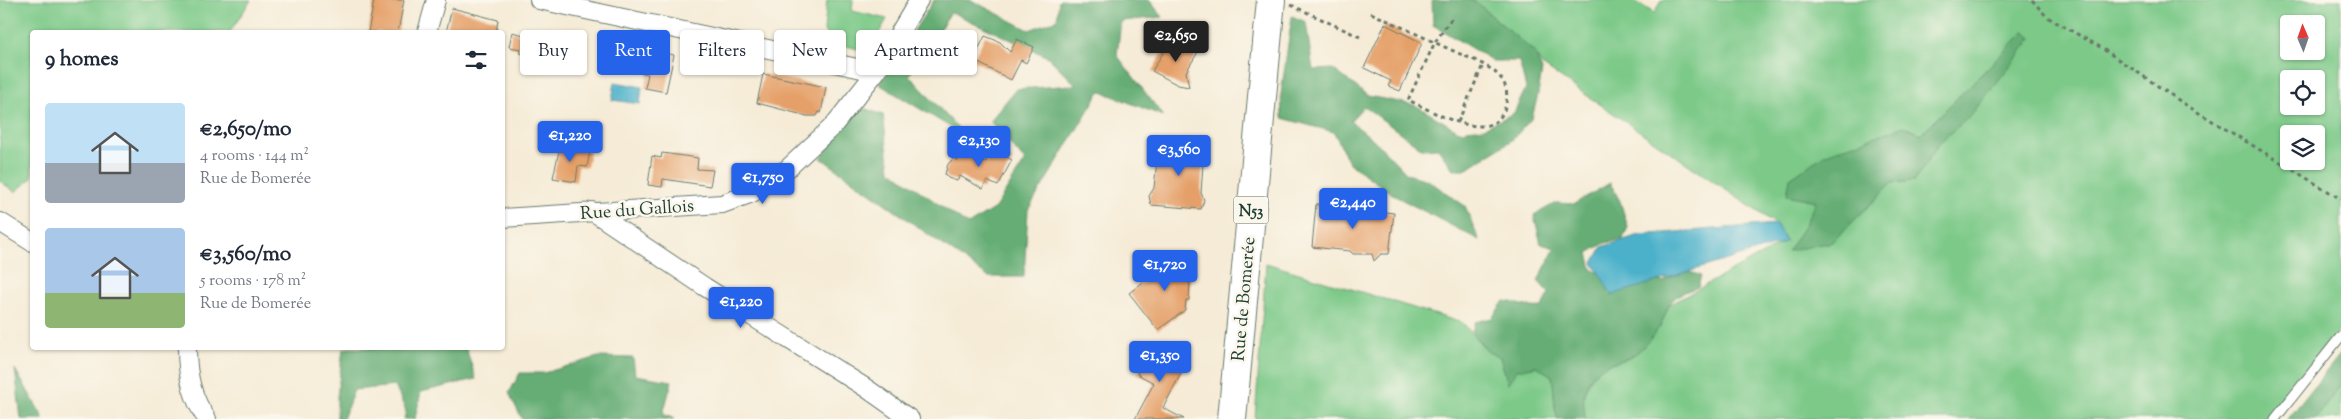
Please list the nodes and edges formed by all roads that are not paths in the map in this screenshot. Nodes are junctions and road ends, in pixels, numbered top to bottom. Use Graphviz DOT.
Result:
graph roads {
  1 [pos="436,0"];
  2 [pos="539,0"];
  3 [pos="920,0"];
  4 [pos="1271,3"];
  5 [pos="428,30"];
  6 [pos="902,30"];
  7 [pos="856,68"];
  8 [pos="874,75"];
  9 [pos="592,211"];
  10 [pos="505,218"];
  11 [pos="0,222"];
  12 [pos="30,241"];
  13 [pos="2341,336"];
  14 [pos="187,350"];
  15 [pos="207,419"];
  16 [pos="910,419"];
  17 [pos="1232,419"];
  18 [pos="2275,419"];
  1 -- 5 [label="street"];
  2 -- 7 [label="street"];
  3 -- 6 [label="street, Rue du Gallois"];
  4 -- 17 [label="main road, Rue de Bomerée / N53"];
  8 -- 9 [label="street, Rue du Gallois"];
  9 -- 10 [label="street, Rue du Gallois"];
  9 -- 16 [label="street"];
  11 -- 12 [label="street"];
  13 -- 18 [label="lane"];
  14 -- 15 [label="street"];
}
